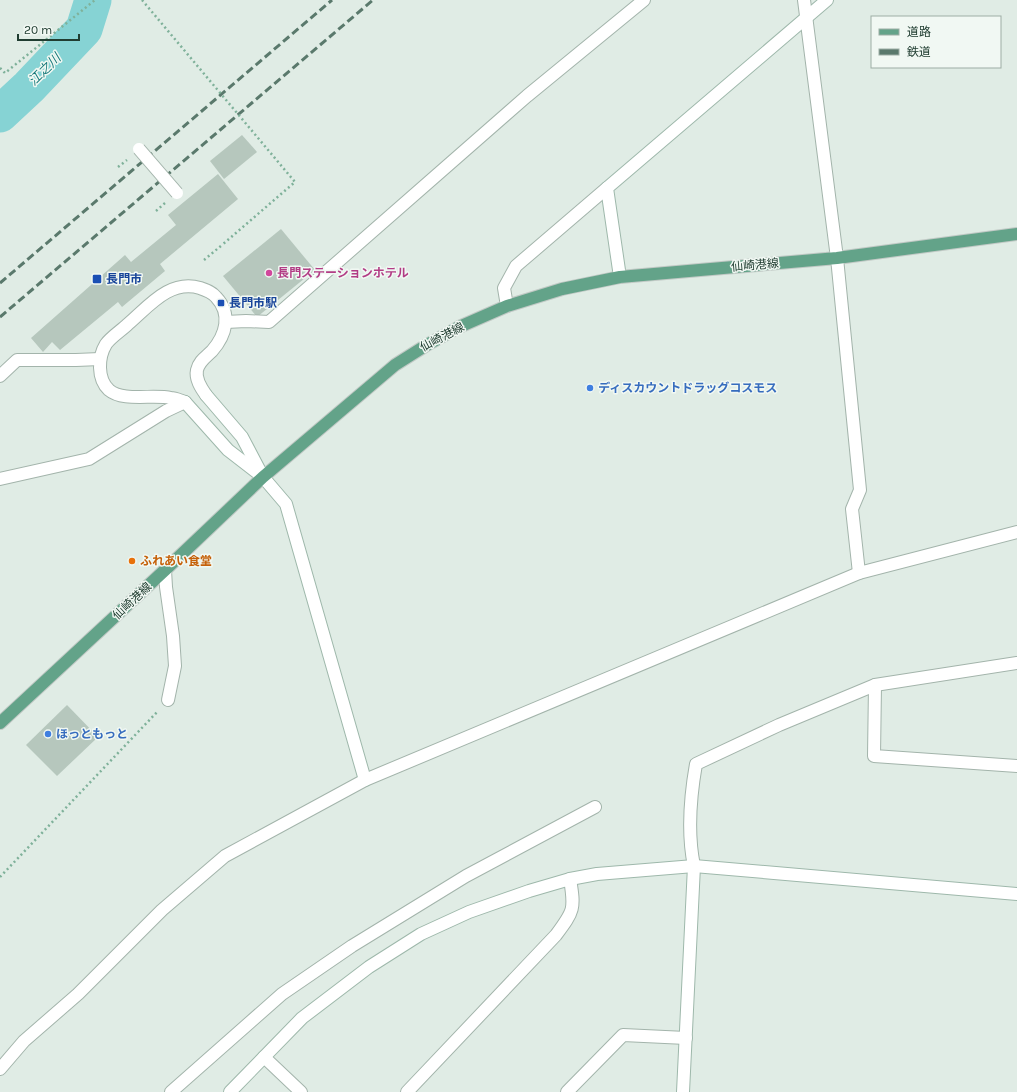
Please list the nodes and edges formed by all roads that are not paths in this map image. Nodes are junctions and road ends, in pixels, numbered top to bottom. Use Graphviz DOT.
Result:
graph roads {
  1 [pos="644,0"];
  2 [pos="804,0"];
  3 [pos="827,0"];
  4 [pos="806,17"];
  5 [pos="139,149"];
  6 [pos="607,188"];
  7 [pos="177,193"];
  8 [pos="1017,234"];
  9 [pos="837,258"];
  10 [pos="620,278"];
  11 [pos="507,306"];
  12 [pos="226,322"];
  13 [pos="100,358"];
  14 [pos="0,376"];
  15 [pos="186,402"];
  16 [pos="263,478"];
  17 [pos="0,479"];
  18 [pos="1017,532"];
  19 [pos="165,570"];
  20 [pos="858,573"];
  21 [pos="1017,663"];
  22 [pos="875,684"];
  23 [pos="168,700"];
  24 [pos="0,723"];
  25 [pos="1017,766"];
  26 [pos="365,780"];
  27 [pos="595,807"];
  28 [pos="694,866"];
  29 [pos="570,880"];
  30 [pos="1017,894"];
  31 [pos="686,1038"];
  32 [pos="264,1057"];
  33 [pos="0,1069"];
  34 [pos="171,1092"];
  35 [pos="230,1092"];
  36 [pos="301,1092"];
  37 [pos="407,1092"];
  38 [pos="567,1092"];
  39 [pos="683,1092"];
  1 -- 12 [label="street"];
  2 -- 4 [label="street"];
  3 -- 4 [label="street"];
  4 -- 6 [label="street"];
  4 -- 9 [label="street"];
  5 -- 7 [label="street, bridge"];
  6 -- 10 [label="street"];
  6 -- 11 [label="street"];
  8 -- 9 [label="main road, 仙崎港線"];
  9 -- 10 [label="main road, 仙崎港線"];
  9 -- 20 [label="street"];
  10 -- 11 [label="main road, 仙崎港線"];
  11 -- 16 [label="main road, 仙崎港線"];
  12 -- 13 [label="street"];
  12 -- 16 [label="street"];
  13 -- 14 [label="street"];
  13 -- 15 [label="street"];
  15 -- 16 [label="street"];
  15 -- 17 [label="street"];
  16 -- 19 [label="main road, 仙崎港線"];
  16 -- 26 [label="street"];
  18 -- 20 [label="street"];
  19 -- 23 [label="street"];
  19 -- 24 [label="main road, 仙崎港線"];
  20 -- 26 [label="street"];
  21 -- 22 [label="street"];
  22 -- 25 [label="street"];
  22 -- 28 [label="street"];
  26 -- 33 [label="street"];
  27 -- 34 [label="street"];
  28 -- 29 [label="street"];
  28 -- 30 [label="street"];
  28 -- 31 [label="street"];
  29 -- 32 [label="street"];
  29 -- 37 [label="street"];
  31 -- 38 [label="street"];
  31 -- 39 [label="street"];
  32 -- 35 [label="street"];
  32 -- 36 [label="street"];
}
